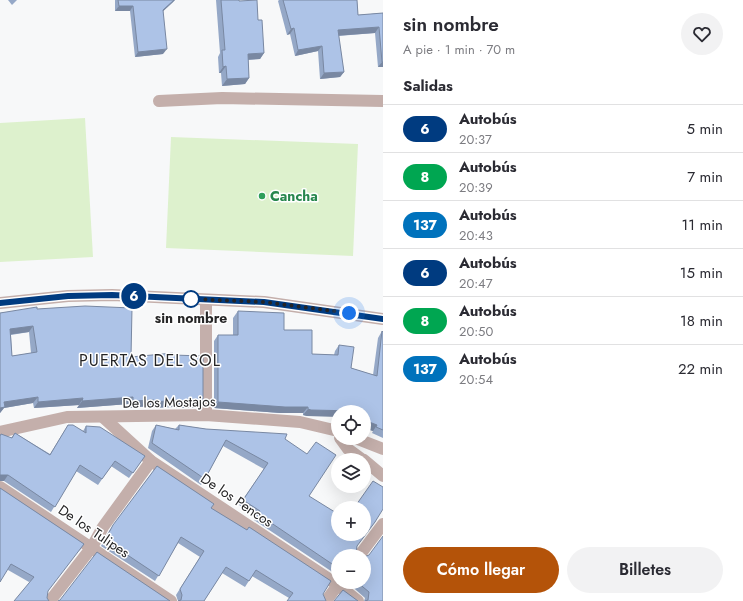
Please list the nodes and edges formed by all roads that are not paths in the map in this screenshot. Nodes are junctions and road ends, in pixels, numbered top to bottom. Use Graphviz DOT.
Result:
graph roads {
  1 [pos="159,101"];
  2 [pos="383,101"];
  3 [pos="206,300"];
  4 [pos="0,303"];
  5 [pos="383,319"];
  6 [pos="206,415"];
  7 [pos="104,418"];
  8 [pos="331,431"];
  9 [pos="0,432"];
  10 [pos="371,444"];
  11 [pos="345,445"];
  12 [pos="383,449"];
  13 [pos="354,453"];
  14 [pos="151,461"];
  15 [pos="371,466"];
  16 [pos="383,476"];
  17 [pos="0,487"];
  18 [pos="383,524"];
  19 [pos="92,547"];
  20 [pos="364,549"];
  21 [pos="331,578"];
  22 [pos="335,589"];
  23 [pos="345,589"];
  24 [pos="50,601"];
  25 [pos="171,601"];
  26 [pos="326,601"];
  27 [pos="358,601"];
  1 -- 2 [label="street"];
  3 -- 4 [label="street"];
  3 -- 5 [label="street"];
  3 -- 6 [label="street"];
  6 -- 7 [label="street, De los Mostajos"];
  6 -- 8 [label="street, De los Mostajos"];
  7 -- 9 [label="street, De los Mostajos"];
  7 -- 14 [label="street, De los Pencos"];
  10 -- 12 [label="street"];
  11 -- 13 [label="street"];
  14 -- 19 [label="street"];
  14 -- 21 [label="street, De los Pencos"];
  15 -- 16 [label="street"];
  17 -- 19 [label="street, De los Tulipes"];
  18 -- 20 [label="street"];
  19 -- 24 [label="street"];
  19 -- 25 [label="street, De los Tulipes"];
  22 -- 26 [label="street"];
  23 -- 27 [label="street, De los Pencos"];
}
